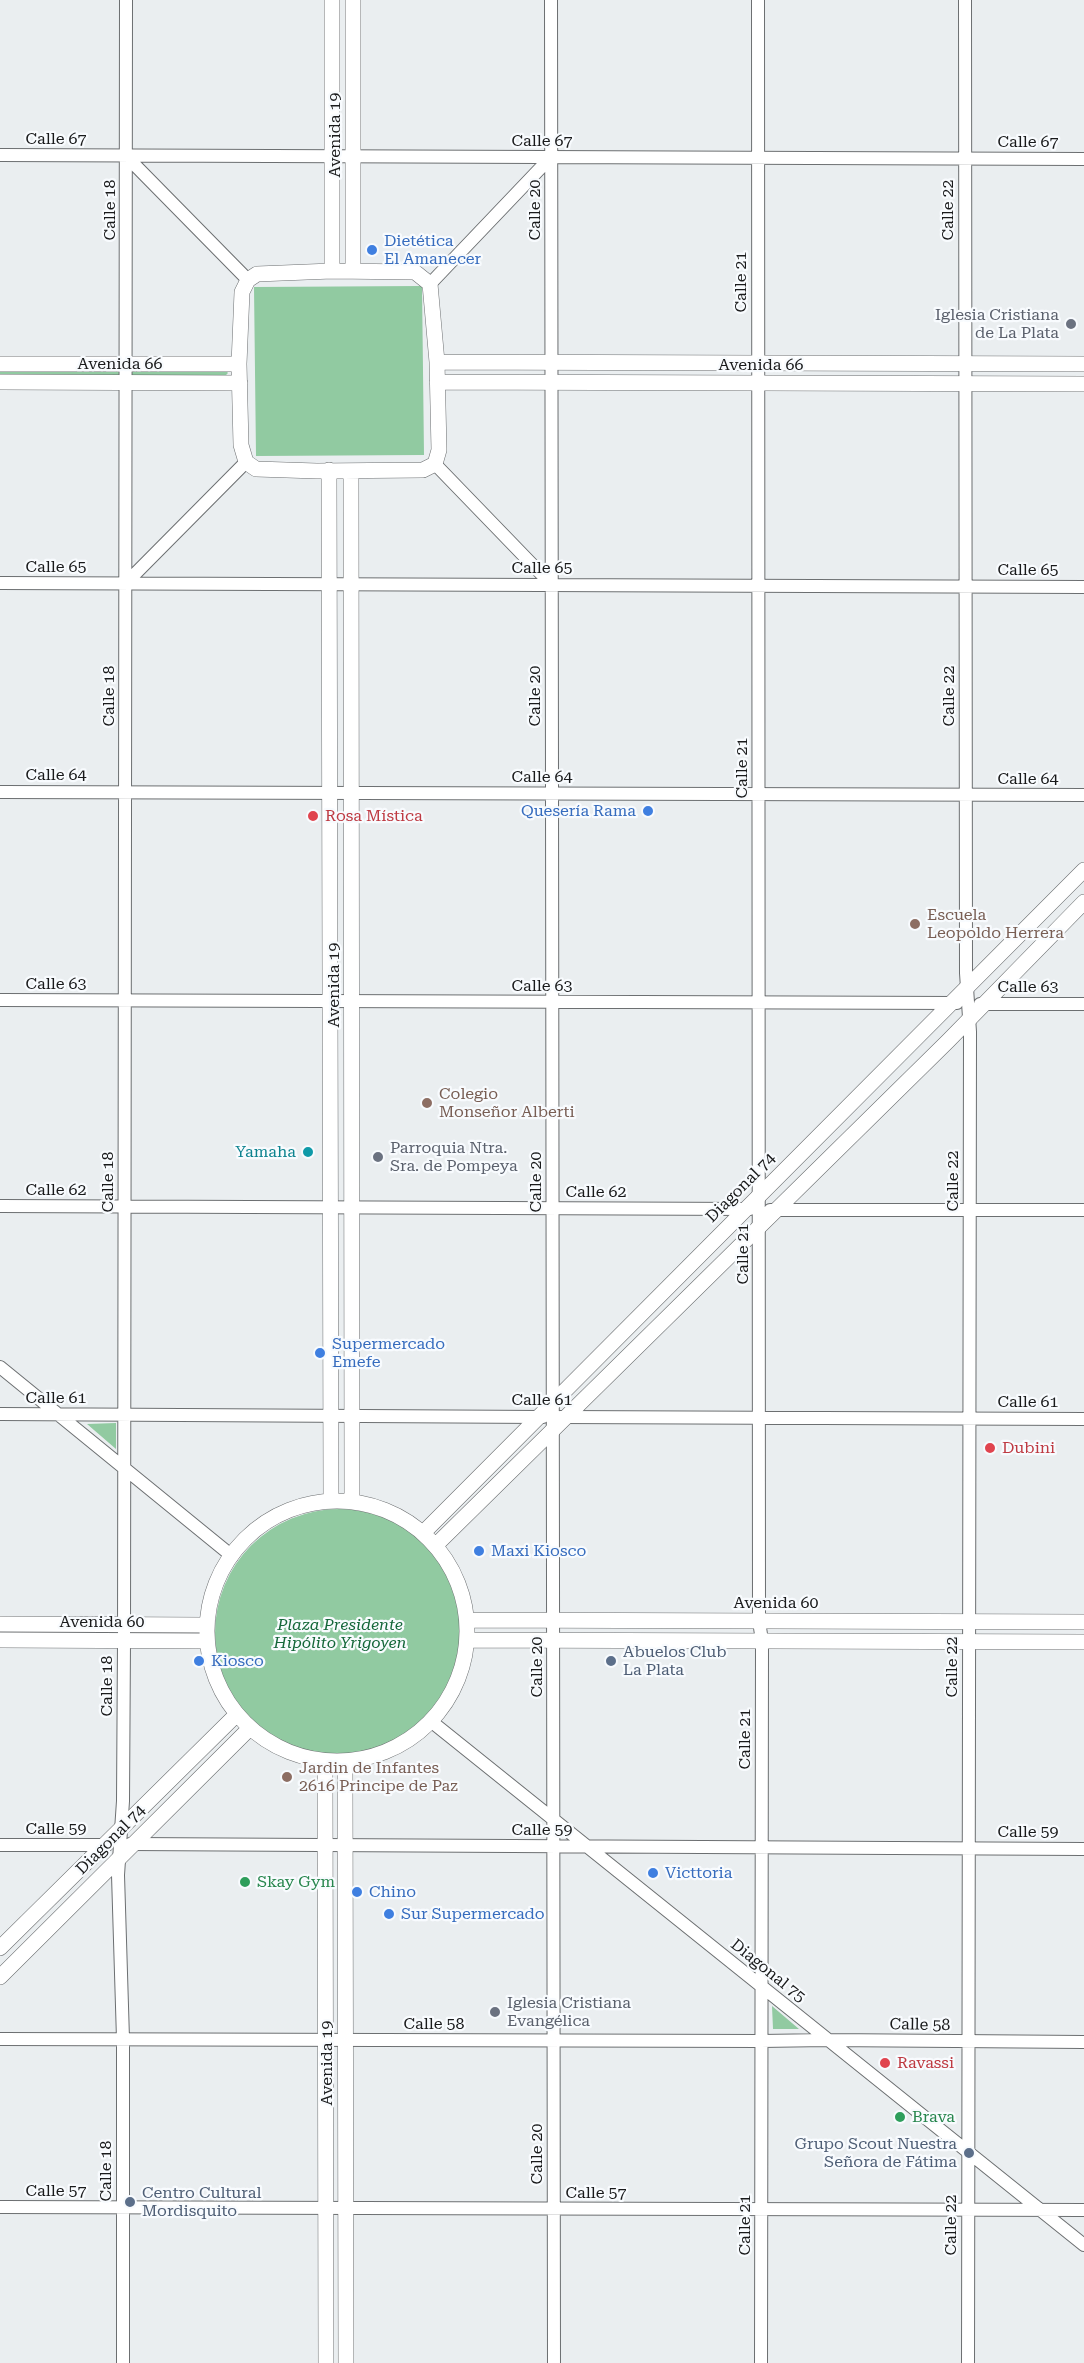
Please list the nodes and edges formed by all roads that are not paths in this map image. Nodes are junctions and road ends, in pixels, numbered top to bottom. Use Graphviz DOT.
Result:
graph roads {
  1 [pos="126,0"];
  2 [pos="332,0"];
  3 [pos="353,0"];
  4 [pos="551,0"];
  5 [pos="758,0"];
  6 [pos="965,0"];
  7 [pos="0,155"];
  8 [pos="126,156"];
  9 [pos="332,156"];
  10 [pos="353,157"];
  11 [pos="551,157"];
  12 [pos="758,158"];
  13 [pos="965,159"];
  14 [pos="1084,159"];
  15 [pos="332,271"];
  16 [pos="353,271"];
  17 [pos="248,280"];
  18 [pos="430,284"];
  19 [pos="437,362"];
  20 [pos="551,363"];
  21 [pos="758,363"];
  22 [pos="0,364"];
  23 [pos="126,364"];
  24 [pos="239,364"];
  25 [pos="965,364"];
  26 [pos="1084,364"];
  27 [pos="0,382"];
  28 [pos="126,382"];
  29 [pos="437,382"];
  30 [pos="551,382"];
  31 [pos="240,383"];
  32 [pos="758,383"];
  33 [pos="965,384"];
  34 [pos="1084,384"];
  35 [pos="246,462"];
  36 [pos="435,464"];
  37 [pos="329,470"];
  38 [pos="351,471"];
  39 [pos="0,583"];
  40 [pos="126,584"];
  41 [pos="330,584"];
  42 [pos="351,584"];
  43 [pos="552,585"];
  44 [pos="758,586"];
  45 [pos="965,586"];
  46 [pos="1084,587"];
  47 [pos="0,792"];
  48 [pos="125,792"];
  49 [pos="330,793"];
  50 [pos="352,793"];
  51 [pos="552,794"];
  52 [pos="759,794"];
  53 [pos="966,795"];
  54 [pos="1084,795"];
  55 [pos="1084,870"];
  56 [pos="1084,902"];
  57 [pos="966,988"];
  58 [pos="0,1000"];
  59 [pos="125,1001"];
  60 [pos="330,1001"];
  61 [pos="352,1001"];
  62 [pos="552,1002"];
  63 [pos="759,1003"];
  64 [pos="951,1003"];
  65 [pos="976,1004"];
  66 [pos="1084,1004"];
  67 [pos="969,1019"];
  68 [pos="0,1206"];
  69 [pos="125,1207"];
  70 [pos="330,1207"];
  71 [pos="352,1207"];
  72 [pos="552,1208"];
  73 [pos="969,1209"];
  74 [pos="760,1210"];
  75 [pos="1084,1210"];
  76 [pos="0,1367"];
  77 [pos="0,1414"];
  78 [pos="57,1414"];
  79 [pos="124,1415"];
  80 [pos="330,1416"];
  81 [pos="352,1416"];
  82 [pos="553,1417"];
  83 [pos="759,1418"];
  84 [pos="969,1418"];
  85 [pos="1084,1419"];
  86 [pos="125,1469"];
  87 [pos="331,1499"];
  88 [pos="352,1500"];
  89 [pos="424,1533"];
  90 [pos="436,1545"];
  91 [pos="232,1557"];
  92 [pos="468,1620"];
  93 [pos="553,1620"];
  94 [pos="759,1621"];
  95 [pos="969,1622"];
  96 [pos="1084,1622"];
  97 [pos="0,1624"];
  98 [pos="124,1624"];
  99 [pos="204,1625"];
  100 [pos="0,1640"];
  101 [pos="468,1640"];
  102 [pos="553,1640"];
  103 [pos="124,1641"];
  104 [pos="204,1641"];
  105 [pos="762,1641"];
  106 [pos="969,1642"];
  107 [pos="1084,1642"];
  108 [pos="235,1716"];
  109 [pos="432,1722"];
  110 [pos="248,1730"];
  111 [pos="345,1763"];
  112 [pos="325,1764"];
  113 [pos="553,1819"];
  114 [pos="121,1828"];
  115 [pos="0,1845"];
  116 [pos="325,1846"];
  117 [pos="345,1846"];
  118 [pos="554,1847"];
  119 [pos="587,1847"];
  120 [pos="119,1848"];
  121 [pos="762,1848"];
  122 [pos="968,1848"];
  123 [pos="1084,1849"];
  124 [pos="0,1948"];
  125 [pos="0,1977"];
  126 [pos="761,1986"];
  127 [pos="0,2039"];
  128 [pos="123,2039"];
  129 [pos="325,2040"];
  130 [pos="345,2040"];
  131 [pos="827,2040"];
  132 [pos="554,2041"];
  133 [pos="761,2041"];
  134 [pos="968,2042"];
  135 [pos="1084,2042"];
  136 [pos="968,2152"];
  137 [pos="0,2207"];
  138 [pos="123,2208"];
  139 [pos="325,2208"];
  140 [pos="345,2208"];
  141 [pos="554,2209"];
  142 [pos="1039,2209"];
  143 [pos="761,2210"];
  144 [pos="968,2210"];
  145 [pos="1084,2210"];
  146 [pos="1084,2246"];
  147 [pos="123,2363"];
  148 [pos="326,2363"];
  149 [pos="346,2363"];
  150 [pos="554,2363"];
  151 [pos="761,2363"];
  152 [pos="968,2363"];
  1 -- 8 [label="street, Calle 18"];
  2 -- 9 [label="main road, Avenida 19"];
  3 -- 10 [label="main road, Avenida 19"];
  4 -- 11 [label="street, Calle 20"];
  5 -- 12 [label="street, Calle 21"];
  6 -- 13 [label="street, Calle 22"];
  7 -- 8 [label="street, Calle 67"];
  8 -- 9 [label="street, Calle 67"];
  8 -- 17 [label="street"];
  8 -- 23 [label="street, Calle 18"];
  9 -- 10 [label="street, Calle 67"];
  9 -- 15 [label="main road, Avenida 19"];
  10 -- 11 [label="street, Calle 67"];
  10 -- 16 [label="main road, Avenida 19"];
  11 -- 12 [label="street, Calle 67"];
  11 -- 18 [label="street"];
  11 -- 20 [label="street, Calle 20"];
  12 -- 13 [label="street, Calle 67"];
  12 -- 21 [label="street, Calle 21"];
  13 -- 14 [label="street, Calle 67"];
  13 -- 25 [label="street, Calle 22"];
  15 -- 16 [label="main road"];
  15 -- 17 [label="main road"];
  16 -- 18 [label="main road"];
  17 -- 24 [label="main road"];
  18 -- 19 [label="main road"];
  19 -- 20 [label="main road, Avenida 66"];
  19 -- 29 [label="main road"];
  20 -- 21 [label="main road, Avenida 66"];
  20 -- 30 [label="street, Calle 20"];
  21 -- 25 [label="main road, Avenida 66"];
  21 -- 32 [label="street, Calle 21"];
  22 -- 23 [label="main road, Avenida 66"];
  23 -- 24 [label="main road, Avenida 66"];
  23 -- 28 [label="street, Calle 18"];
  24 -- 31 [label="main road"];
  25 -- 26 [label="main road, Avenida 66"];
  25 -- 33 [label="street, Calle 22"];
  27 -- 28 [label="main road, Avenida 66"];
  28 -- 31 [label="main road, Avenida 66"];
  28 -- 40 [label="street, Calle 18"];
  29 -- 30 [label="main road, Avenida 66"];
  29 -- 36 [label="main road"];
  30 -- 32 [label="main road, Avenida 66"];
  30 -- 43 [label="street, Calle 20"];
  31 -- 35 [label="main road"];
  32 -- 33 [label="main road, Avenida 66"];
  32 -- 44 [label="street, Calle 21"];
  33 -- 34 [label="main road, Avenida 66"];
  33 -- 45 [label="street, Calle 22"];
  35 -- 37 [label="main road"];
  35 -- 40 [label="street"];
  36 -- 38 [label="main road"];
  36 -- 43 [label="street"];
  37 -- 38 [label="main road"];
  37 -- 41 [label="main road, Avenida 19"];
  38 -- 42 [label="main road, Avenida 19"];
  39 -- 40 [label="street, Calle 65"];
  40 -- 41 [label="street, Calle 65"];
  40 -- 48 [label="street, Calle 18"];
  41 -- 42 [label="street, Calle 65"];
  41 -- 49 [label="main road, Avenida 19"];
  42 -- 43 [label="street, Calle 65"];
  42 -- 50 [label="main road, Avenida 19"];
  43 -- 44 [label="street, Calle 65"];
  43 -- 51 [label="street, Calle 20"];
  44 -- 45 [label="street, Calle 65"];
  44 -- 52 [label="street, Calle 21"];
  45 -- 46 [label="street, Calle 65"];
  45 -- 53 [label="street, Calle 22"];
  47 -- 48 [label="street, Calle 64"];
  48 -- 49 [label="street, Calle 64"];
  48 -- 59 [label="street, Calle 18"];
  49 -- 50 [label="street, Calle 64"];
  49 -- 60 [label="main road, Avenida 19"];
  50 -- 51 [label="street, Calle 64"];
  50 -- 61 [label="main road, Avenida 19"];
  51 -- 52 [label="street, Calle 64"];
  51 -- 62 [label="street, Calle 20"];
  52 -- 53 [label="street, Calle 64"];
  52 -- 63 [label="street, Calle 21"];
  53 -- 54 [label="street, Calle 64"];
  53 -- 57 [label="street, Calle 22"];
  55 -- 57 [label="main road, Diagonal 74"];
  56 -- 65 [label="main road, Diagonal 74"];
  57 -- 64 [label="main road, Diagonal 74"];
  57 -- 65 [label="street, Calle 22"];
  58 -- 59 [label="street, Calle 63"];
  59 -- 60 [label="street, Calle 63"];
  59 -- 69 [label="street, Calle 18"];
  60 -- 61 [label="street, Calle 63"];
  60 -- 70 [label="main road, Avenida 19"];
  61 -- 62 [label="street, Calle 63"];
  61 -- 71 [label="main road, Avenida 19"];
  62 -- 63 [label="street, Calle 63"];
  62 -- 72 [label="street, Calle 20"];
  63 -- 64 [label="street, Calle 63"];
  63 -- 74 [label="street, Calle 21"];
  64 -- 65 [label="street, Calle 63"];
  64 -- 74 [label="main road, Diagonal 74"];
  65 -- 66 [label="street, Calle 63"];
  65 -- 67 [label="main road, Diagonal 74"];
  67 -- 73 [label="street, Calle 22"];
  67 -- 74 [label="main road, Diagonal 74"];
  68 -- 69 [label="street, Calle 62"];
  69 -- 70 [label="street, Calle 62"];
  69 -- 79 [label="street, Calle 18"];
  70 -- 71 [label="street, Calle 62"];
  70 -- 80 [label="main road, Avenida 19"];
  71 -- 72 [label="street, Calle 62"];
  71 -- 81 [label="main road, Avenida 19"];
  72 -- 74 [label="street, Calle 62"];
  72 -- 82 [label="street, Calle 20"];
  73 -- 74 [label="street, Calle 62"];
  73 -- 75 [label="street, Calle 62"];
  73 -- 84 [label="street, Calle 22"];
  74 -- 82 [label="main road, Diagonal 74"];
  74 -- 82 [label="main road, Diagonal 74"];
  74 -- 83 [label="street, Calle 21"];
  76 -- 78 [label="street"];
  77 -- 78 [label="street, Calle 61"];
  78 -- 79 [label="street, Calle 61"];
  78 -- 86 [label="street"];
  79 -- 80 [label="street, Calle 61"];
  79 -- 86 [label="street, Calle 18"];
  80 -- 81 [label="street, Calle 61"];
  80 -- 87 [label="main road, Avenida 19"];
  81 -- 82 [label="street, Calle 61"];
  81 -- 88 [label="main road, Avenida 19"];
  82 -- 83 [label="street, Calle 61"];
  82 -- 89 [label="main road, Diagonal 74"];
  82 -- 90 [label="main road, Diagonal 74"];
  82 -- 93 [label="street, Calle 20"];
  83 -- 84 [label="street, Calle 61"];
  83 -- 94 [label="street, Calle 21"];
  84 -- 85 [label="street, Calle 61"];
  84 -- 95 [label="street, Calle 22"];
  86 -- 91 [label="street"];
  86 -- 98 [label="street, Calle 18"];
  87 -- 88 [label="main road"];
  87 -- 91 [label="main road"];
  88 -- 89 [label="main road"];
  89 -- 90 [label="main road"];
  90 -- 92 [label="main road"];
  91 -- 99 [label="main road"];
  92 -- 93 [label="main road, Avenida 60"];
  92 -- 101 [label="main road"];
  93 -- 94 [label="main road, Avenida 60"];
  93 -- 102 [label="street, Calle 20"];
  94 -- 95 [label="main road, Avenida 60"];
  94 -- 105 [label="street, Calle 21"];
  95 -- 96 [label="main road, Avenida 60"];
  95 -- 106 [label="street, Calle 22"];
  97 -- 98 [label="main road, Avenida 60"];
  98 -- 99 [label="main road, Avenida 60"];
  98 -- 103 [label="street, Calle 18"];
  99 -- 104 [label="main road"];
  100 -- 103 [label="main road, Avenida 60"];
  101 -- 102 [label="main road"];
  101 -- 109 [label="main road"];
  102 -- 105 [label="main road"];
  102 -- 113 [label="street, Calle 20"];
  103 -- 104 [label="main road, Avenida 60"];
  103 -- 114 [label="street, Calle 18"];
  104 -- 108 [label="main road"];
  105 -- 106 [label="main road"];
  105 -- 121 [label="street, Calle 21"];
  106 -- 107 [label="main road"];
  106 -- 122 [label="street, Calle 22"];
  108 -- 110 [label="main road"];
  108 -- 114 [label="main road, Diagonal 74"];
  109 -- 111 [label="main road"];
  109 -- 113 [label="street, Diagonal 75"];
  110 -- 112 [label="main road"];
  110 -- 120 [label="main road, Diagonal 74"];
  111 -- 112 [label="main road"];
  111 -- 117 [label="main road, Avenida 19"];
  112 -- 116 [label="main road, Avenida 19"];
  113 -- 118 [label="street, Calle 20"];
  113 -- 119 [label="street, Diagonal 75"];
  114 -- 120 [label="main road, Diagonal 74"];
  115 -- 120 [label="street, Calle 59"];
  116 -- 117 [label="street, Calle 59"];
  116 -- 120 [label="street, Calle 59"];
  116 -- 129 [label="main road, Avenida 19"];
  117 -- 118 [label="street, Calle 59"];
  117 -- 130 [label="main road, Avenida 19"];
  118 -- 119 [label="street, Calle 59"];
  118 -- 132 [label="street, Calle 20"];
  119 -- 121 [label="street, Calle 59"];
  119 -- 126 [label="street, Diagonal 75"];
  120 -- 124 [label="main road, Diagonal 74"];
  120 -- 125 [label="main road, Diagonal 74"];
  120 -- 128 [label="street, Calle 18"];
  121 -- 122 [label="street, Calle 59"];
  121 -- 126 [label="street, Calle 21"];
  122 -- 123 [label="street, Calle 59"];
  122 -- 134 [label="street, Calle 22"];
  126 -- 131 [label="street, Diagonal 75"];
  126 -- 133 [label="street, Calle 21"];
  127 -- 128 [label="street, Calle 58"];
  128 -- 129 [label="street, Calle 58"];
  128 -- 138 [label="street, Calle 18"];
  129 -- 130 [label="street, Calle 58"];
  129 -- 139 [label="main road, Avenida 19"];
  130 -- 132 [label="street, Calle 58"];
  130 -- 140 [label="main road, Avenida 19"];
  131 -- 133 [label="street, Calle 58"];
  131 -- 134 [label="street, Calle 58"];
  131 -- 136 [label="street, Diagonal 75"];
  132 -- 133 [label="street, Calle 58"];
  132 -- 141 [label="street, Calle 20"];
  133 -- 143 [label="street, Calle 21"];
  134 -- 135 [label="street, Calle 58"];
  134 -- 136 [label="street, Calle 22"];
  136 -- 142 [label="street, Diagonal 75"];
  136 -- 144 [label="street, Calle 22"];
  137 -- 138 [label="street, Calle 57"];
  138 -- 139 [label="street, Calle 57"];
  138 -- 147 [label="street, Calle 18"];
  139 -- 140 [label="street, Calle 57"];
  139 -- 148 [label="main road, Avenida 19"];
  140 -- 141 [label="street, Calle 57"];
  140 -- 149 [label="main road, Avenida 19"];
  141 -- 143 [label="street, Calle 57"];
  141 -- 150 [label="street, Calle 20"];
  142 -- 144 [label="street, Calle 57"];
  142 -- 145 [label="street, Calle 57"];
  142 -- 146 [label="street, Diagonal 75"];
  143 -- 144 [label="street, Calle 57"];
  143 -- 151 [label="street, Calle 21"];
  144 -- 152 [label="street, Calle 22"];
}
